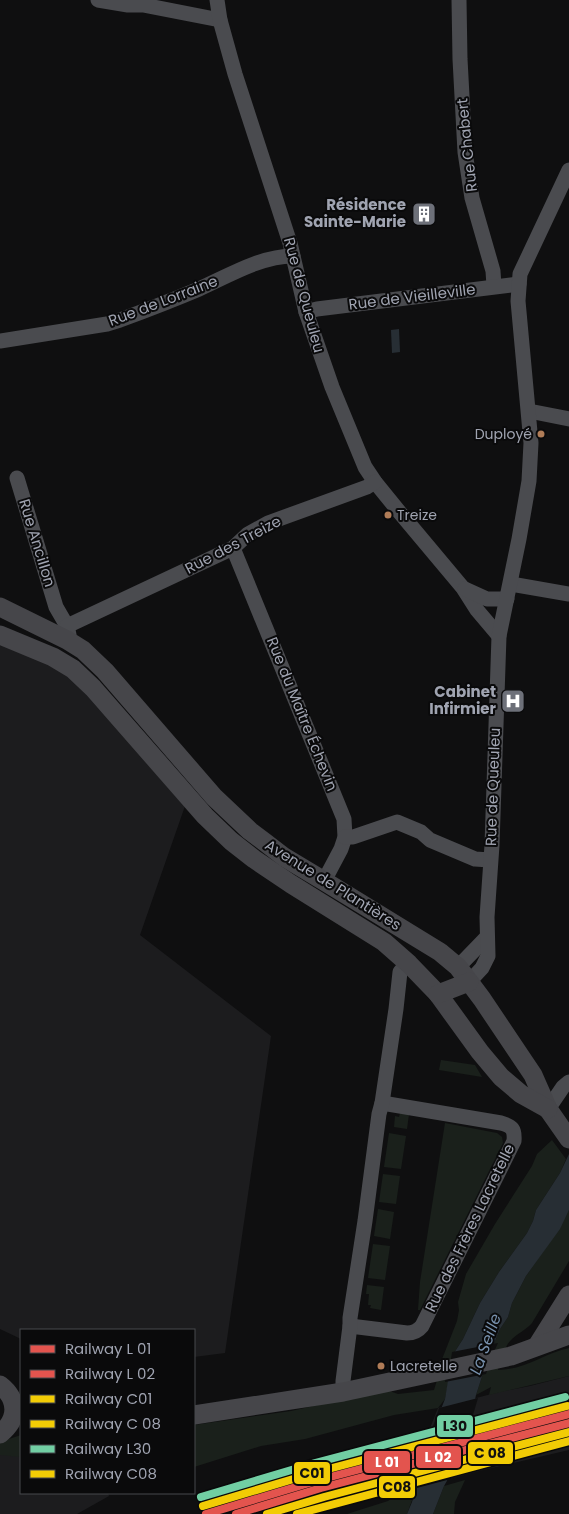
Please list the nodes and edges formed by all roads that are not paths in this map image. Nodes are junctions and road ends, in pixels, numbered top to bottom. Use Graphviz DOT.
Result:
graph roads {
  1 [pos="98,0"];
  2 [pos="217,0"];
  3 [pos="459,0"];
  4 [pos="220,20"];
  5 [pos="569,170"];
  6 [pos="293,256"];
  7 [pos="519,284"];
  8 [pos="494,286"];
  9 [pos="306,312"];
  10 [pos="0,341"];
  11 [pos="529,411"];
  12 [pos="569,419"];
  13 [pos="17,478"];
  14 [pos="375,482"];
  15 [pos="233,548"];
  16 [pos="511,584"];
  17 [pos="463,588"];
  18 [pos="569,594"];
  19 [pos="507,599"];
  20 [pos="0,607"];
  21 [pos="56,607"];
  22 [pos="44,628"];
  23 [pos="67,633"];
  24 [pos="0,634"];
  25 [pos="499,636"];
  26 [pos="345,837"];
  27 [pos="490,860"];
  28 [pos="324,881"];
  29 [pos="486,937"];
  30 [pos="408,963"];
  31 [pos="458,967"];
  32 [pos="470,982"];
  33 [pos="438,994"];
  34 [pos="569,1082"];
  35 [pos="382,1103"];
  36 [pos="548,1109"];
  37 [pos="565,1133"];
  38 [pos="569,1294"];
  39 [pos="350,1326"];
  40 [pos="569,1335"];
  41 [pos="537,1346"];
  42 [pos="0,1384"];
  43 [pos="343,1392"];
  44 [pos="195,1416"];
  45 [pos="13,1422"];
  1 -- 4 [label="street"];
  2 -- 4 [label="street, Rue de Queuleu"];
  3 -- 8 [label="street, Rue Chabert"];
  4 -- 6 [label="street, Rue de Queuleu"];
  5 -- 7 [label="street"];
  6 -- 9 [label="street, Rue de Queuleu"];
  6 -- 10 [label="street, Rue de Lorraine"];
  7 -- 8 [label="street, Rue de Vieilleville"];
  7 -- 11 [label="street"];
  8 -- 9 [label="street, Rue de Vieilleville"];
  9 -- 14 [label="street, Rue de Queuleu"];
  11 -- 12 [label="street"];
  11 -- 16 [label="street"];
  13 -- 21 [label="street, Rue Ancillon"];
  14 -- 15 [label="street, Rue des Treize"];
  14 -- 17 [label="street, Rue de Queuleu"];
  15 -- 23 [label="street, Rue des Treize"];
  15 -- 26 [label="street, Rue du Maître Échevin"];
  16 -- 18 [label="street"];
  16 -- 19 [label="street"];
  17 -- 19 [label="street, Rue de Queuleu"];
  17 -- 25 [label="street, Rue de Queuleu"];
  19 -- 25 [label="street"];
  20 -- 22 [label="main road, Avenue de Plantières"];
  21 -- 22 [label="street, Rue Ancillon"];
  21 -- 23 [label="street, Rue Ancillon"];
  22 -- 23 [label="main road, Avenue de Plantières"];
  23 -- 28 [label="main road, Avenue de Plantières"];
  24 -- 30 [label="main road, Avenue de Plantières"];
  25 -- 27 [label="street, Rue de Queuleu"];
  26 -- 27 [label="street"];
  26 -- 28 [label="street"];
  27 -- 29 [label="street, Rue de Queuleu"];
  28 -- 31 [label="main road, Avenue de Plantières"];
  29 -- 31 [label="street"];
  29 -- 32 [label="street, Rue de Queuleu"];
  30 -- 33 [label="main road, Avenue de Plantières"];
  30 -- 35 [label="street"];
  31 -- 32 [label="main road, Avenue de Plantières"];
  31 -- 33 [label="main road"];
  32 -- 33 [label="main road"];
  32 -- 36 [label="main road, Avenue de Plantières"];
  33 -- 36 [label="main road, Avenue de Plantières"];
  34 -- 36 [label="street"];
  35 -- 39 [label="street"];
  35 -- 39 [label="street, Rue des Frères Lacretelle"];
  36 -- 37 [label="main road, Avenue de Plantières"];
  38 -- 41 [label="main road"];
  39 -- 43 [label="street"];
  40 -- 41 [label="main road"];
  41 -- 43 [label="main road"];
  42 -- 45 [label="main road"];
  43 -- 44 [label="main road"];
}
